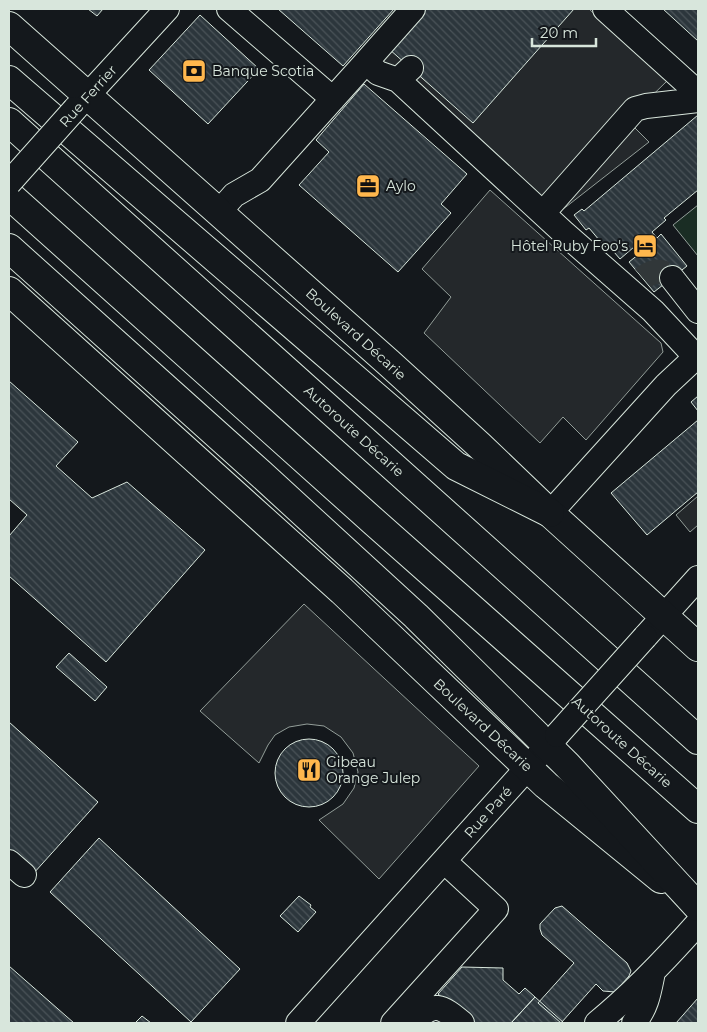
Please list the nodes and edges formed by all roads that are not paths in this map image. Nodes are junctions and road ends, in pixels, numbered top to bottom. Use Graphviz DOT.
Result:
graph roads {
  1 [pos="167,9"];
  2 [pos="229,9"];
  3 [pos="413,9"];
  4 [pos="605,9"];
  5 [pos="9,26"];
  6 [pos="366,62"];
  7 [pos="9,80"];
  8 [pos="698,93"];
  9 [pos="333,99"];
  10 [pos="698,100"];
  11 [pos="81,103"];
  12 [pos="9,122"];
  13 [pos="9,183"];
  14 [pos="9,194"];
  15 [pos="219,212"];
  16 [pos="543,213"];
  17 [pos="9,248"];
  18 [pos="672,278"];
  19 [pos="9,291"];
  20 [pos="698,311"];
  21 [pos="697,356"];
  22 [pos="550,513"];
  23 [pos="698,578"];
  24 [pos="664,617"];
  25 [pos="698,647"];
  26 [pos="552,740"];
  27 [pos="698,740"];
  28 [pos="528,768"];
  29 [pos="698,809"];
  30 [pos="444,861"];
  31 [pos="698,908"];
  32 [pos="698,923"];
  33 [pos="653,972"];
  34 [pos="298,1023"];
  35 [pos="393,1023"];
  36 [pos="414,1023"];
  37 [pos="462,1023"];
  38 [pos="597,1023"];
  39 [pos="634,1023"];
  1 -- 11 [label="street, Rue Ferrier"];
  2 -- 9 [label="street"];
  3 -- 6 [label="street"];
  4 -- 8 [label="street"];
  5 -- 11 [label="main road, Boulevard Décarie"];
  6 -- 9 [label="street"];
  6 -- 16 [label="street"];
  7 -- 22 [label="main road"];
  9 -- 15 [label="street"];
  10 -- 16 [label="street"];
  11 -- 13 [label="street, Rue Ferrier, bridge"];
  11 -- 15 [label="main road, Boulevard Décarie"];
  12 -- 27 [label="main road, Autoroute Décarie"];
  14 -- 29 [label="main road, Autoroute Décarie"];
  15 -- 22 [label="main road, Boulevard Décarie"];
  16 -- 21 [label="street"];
  17 -- 26 [label="main road"];
  18 -- 20 [label="street"];
  19 -- 28 [label="main road, Boulevard Décarie"];
  21 -- 22 [label="street"];
  22 -- 24 [label="main road, Boulevard Décarie"];
  23 -- 24 [label="street, Rue Paré"];
  24 -- 25 [label="main road, Boulevard Décarie"];
  24 -- 26 [label="street, Rue Paré, bridge"];
  26 -- 28 [label="street, Rue Paré"];
  26 -- 31 [label="main road"];
  28 -- 30 [label="street, Rue Paré"];
  28 -- 31 [label="main road, Boulevard Décarie"];
  30 -- 34 [label="street, Rue Paré"];
  30 -- 35 [label="street"];
  32 -- 33 [label="street"];
  33 -- 38 [label="street"];
  33 -- 39 [label="street"];
  36 -- 37 [label="street"];
}
